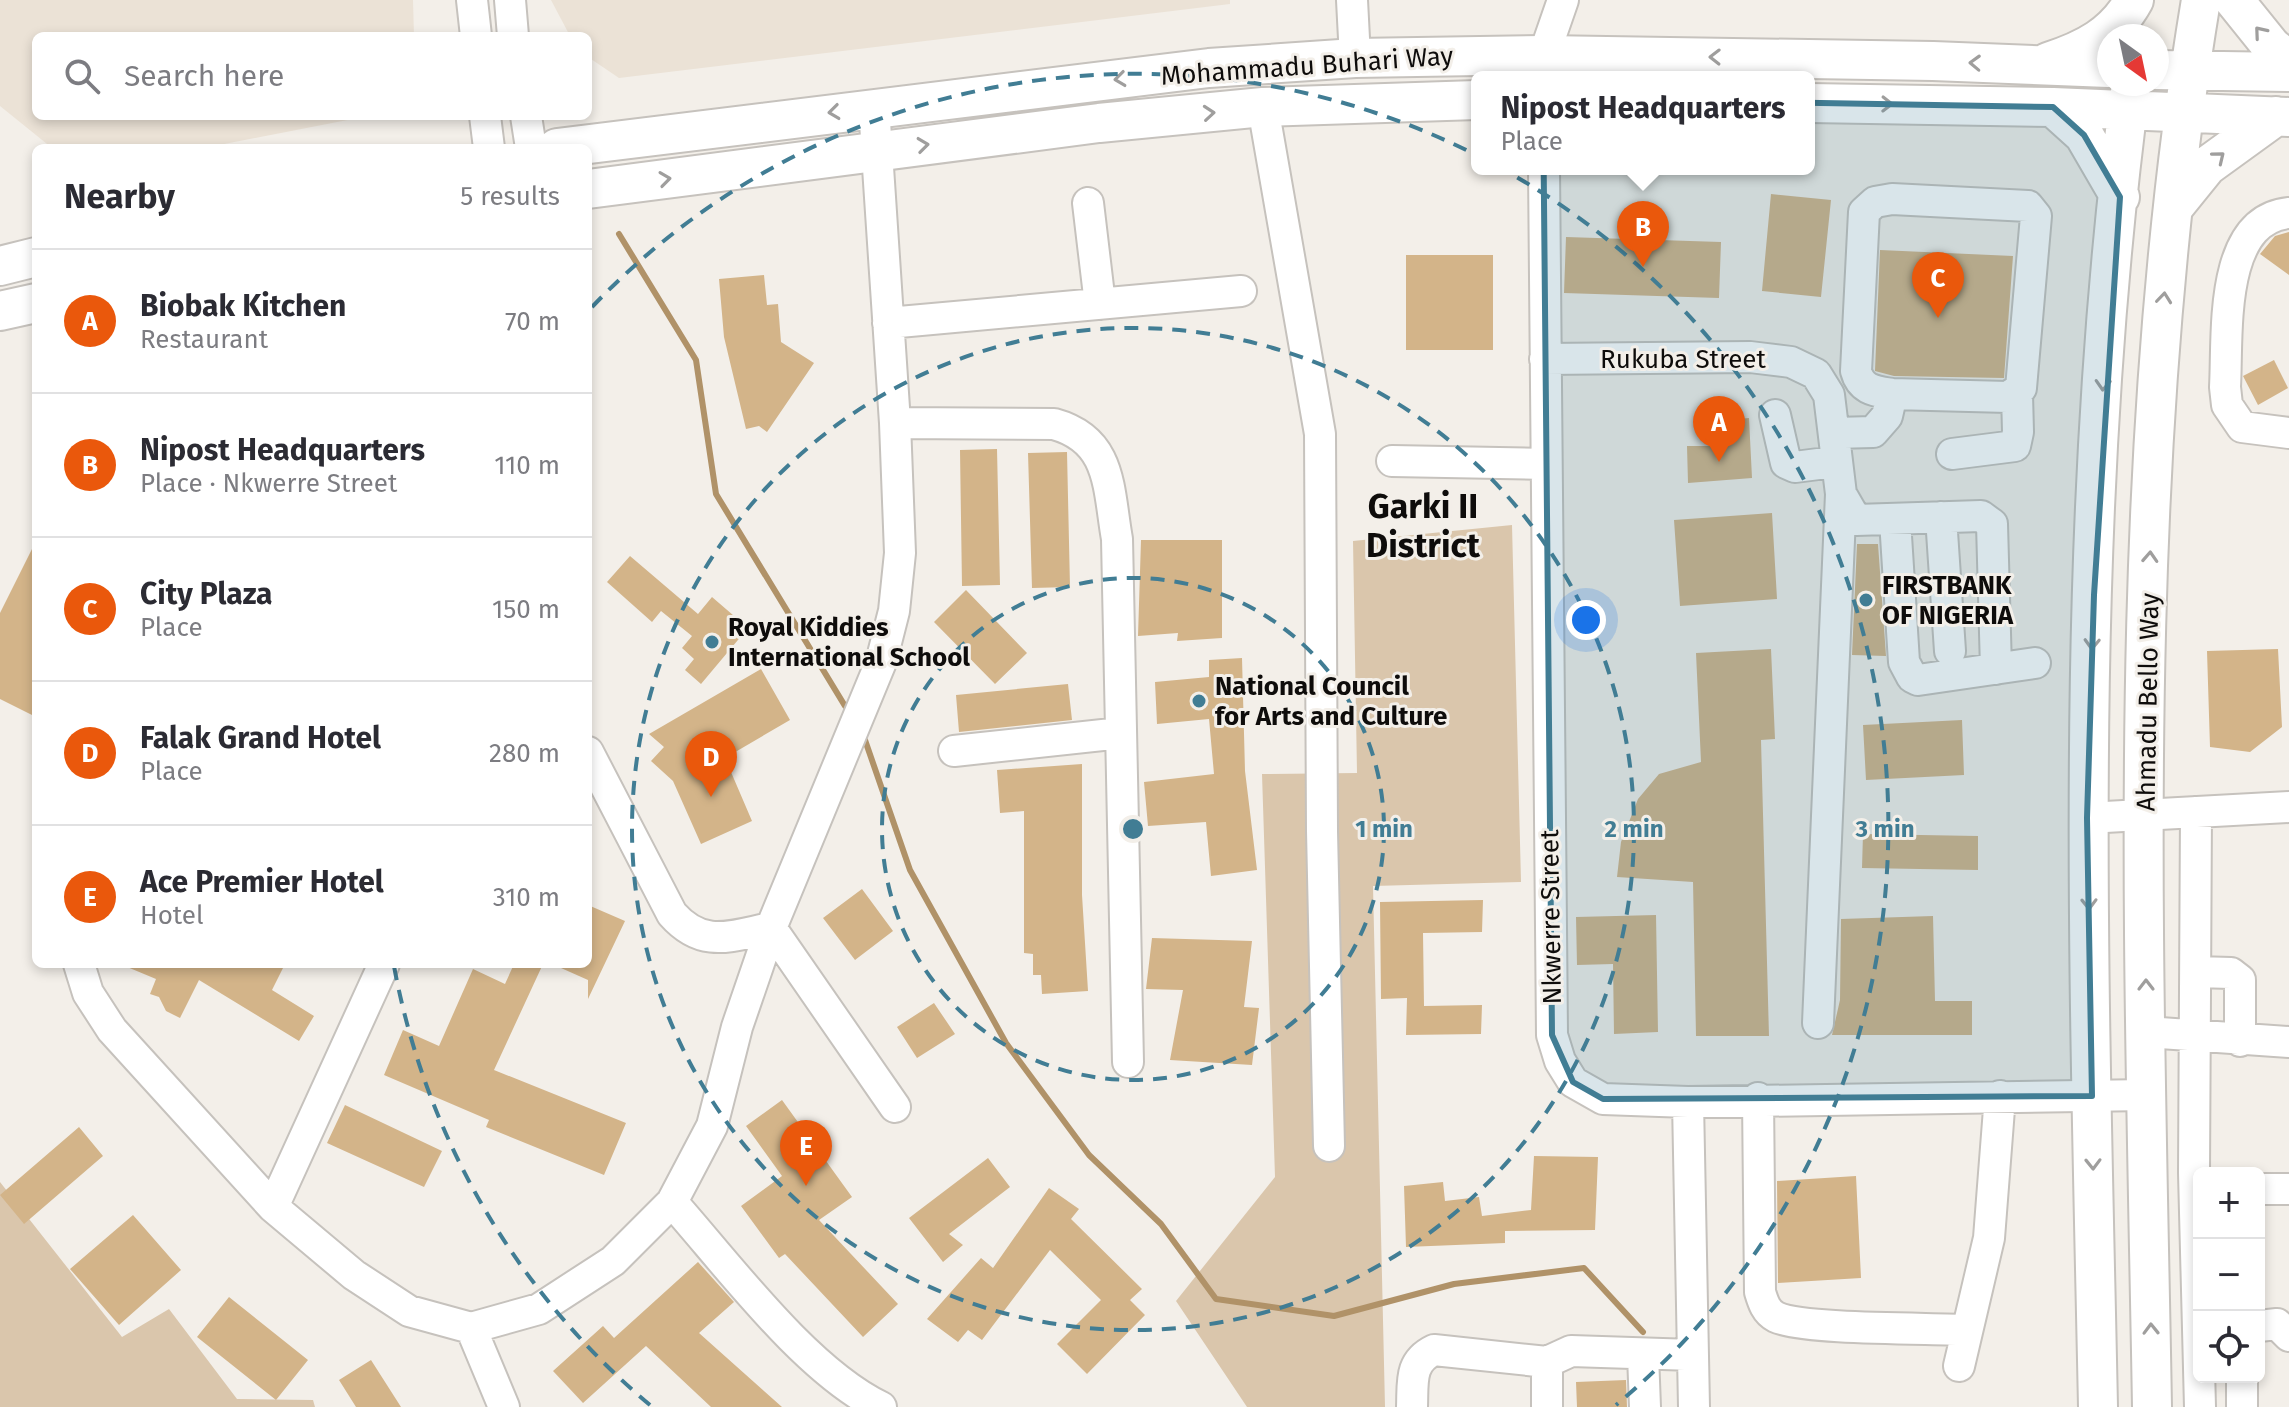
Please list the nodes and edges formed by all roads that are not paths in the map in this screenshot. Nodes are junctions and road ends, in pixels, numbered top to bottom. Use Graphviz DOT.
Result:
graph roads {
  1 [pos="472,0"];
  2 [pos="510,0"];
  3 [pos="1352,0"];
  4 [pos="1563,0"];
  5 [pos="2134,0"];
  6 [pos="2146,0"];
  7 [pos="2201,0"];
  8 [pos="2234,0"];
  9 [pos="2141,24"];
  10 [pos="476,32"];
  11 [pos="513,32"];
  12 [pos="1355,58"];
  13 [pos="2289,61"];
  14 [pos="2037,65"];
  15 [pos="1544,66"];
  16 [pos="2097,68"];
  17 [pos="2173,70"];
  18 [pos="2289,72"];
  19 [pos="2130,98"];
  20 [pos="1471,100"];
  21 [pos="1815,103"];
  22 [pos="874,107"];
  23 [pos="1263,107"];
  24 [pos="2053,107"];
  25 [pos="2183,115"];
  26 [pos="2282,116"];
  27 [pos="486,120"];
  28 [pos="527,120"];
  29 [pos="488,144"];
  30 [pos="530,144"];
  31 [pos="588,144"];
  32 [pos="877,151"];
  33 [pos="1544,175"];
  34 [pos="592,188"];
  35 [pos="2120,197"];
  36 [pos="1088,203"];
  37 [pos="2173,208"];
  38 [pos="2289,213"];
  39 [pos="32,258"];
  40 [pos="0,266"];
  41 [pos="1241,291"];
  42 [pos="32,304"];
  43 [pos="1100,304"];
  44 [pos="0,311"];
  45 [pos="888,323"];
  46 [pos="1545,359"];
  47 [pos="1892,394"];
  48 [pos="2017,394"];
  49 [pos="1775,415"];
  50 [pos="895,423"];
  51 [pos="2289,433"];
  52 [pos="1834,448"];
  53 [pos="1952,454"];
  54 [pos="1392,461"];
  55 [pos="1546,464"];
  56 [pos="1845,503"];
  57 [pos="1941,517"];
  58 [pos="1895,520"];
  59 [pos="1950,651"];
  60 [pos="2035,663"];
  61 [pos="1996,669"];
  62 [pos="1121,733"];
  63 [pos="954,751"];
  64 [pos="592,760"];
  65 [pos="2289,807"];
  66 [pos="2196,812"];
  67 [pos="2146,814"];
  68 [pos="2087,818"];
  69 [pos="771,928"];
  70 [pos="80,968"];
  71 [pos="382,968"];
  72 [pos="2196,972"];
  73 [pos="1818,1023"];
  74 [pos="2146,1032"];
  75 [pos="2198,1036"];
  76 [pos="2240,1041"];
  77 [pos="2289,1042"];
  78 [pos="1128,1062"];
  79 [pos="2147,1095"];
  80 [pos="2000,1096"];
  81 [pos="2092,1096"];
  82 [pos="1758,1098"];
  83 [pos="1688,1102"];
  84 [pos="895,1107"];
  85 [pos="1329,1146"];
  86 [pos="2265,1189"];
  87 [pos="2289,1189"];
  88 [pos="672,1202"];
  89 [pos="273,1207"];
  90 [pos="2265,1325"];
  91 [pos="471,1328"];
  92 [pos="1967,1330"];
  93 [pos="2289,1336"];
  94 [pos="1643,1355"];
  95 [pos="1693,1355"];
  96 [pos="1547,1362"];
  97 [pos="1959,1366"];
  98 [pos="2242,1383"];
  99 [pos="504,1407"];
  100 [pos="881,1407"];
  101 [pos="1412,1407"];
  102 [pos="1547,1407"];
  103 [pos="1645,1407"];
  104 [pos="1694,1407"];
  105 [pos="2098,1407"];
  106 [pos="2152,1407"];
  107 [pos="2200,1407"];
  108 [pos="2242,1407"];
  1 -- 10 [label="street"];
  2 -- 11 [label="street"];
  3 -- 12 [label="street"];
  4 -- 15 [label="street"];
  5 -- 14 [label="main road"];
  6 -- 9 [label="main road"];
  7 -- 17 [label="main road, Ahmadu Bello Way"];
  13 -- 8 [label="main road, one-way"];
  12 -- 15 [label="main road, Mohammadu Buhari Way"];
  12 -- 22 [label="main road, Mohammadu Buhari Way, one-way"];
  14 -- 15 [label="main road, Mohammadu Buhari Way, one-way"];
  14 -- 16 [label="main road, Mohammadu Buhari Way"];
  17 -- 18 [label="main road"];
  17 -- 25 [label="main road, Ahmadu Bello Way"];
  19 -- 24 [label="main road"];
  19 -- 25 [label="main road"];
  19 -- 35 [label="main road"];
  20 -- 23 [label="main road, Mohammadu Buhari Way"];
  21 -- 24 [label="main road, one-way"];
  22 -- 31 [label="main road, Mohammadu Buhari Way, one-way"];
  22 -- 32 [label="street"];
  32 -- 23 [label="main road, Mohammadu Buhari Way, one-way"];
  23 -- 85 [label="street"];
  24 -- 35 [label="main road"];
  25 -- 26 [label="main road"];
  25 -- 37 [label="main road, Ahmadu Bello Way"];
  37 -- 26 [label="main road, one-way"];
  27 -- 29 [label="street"];
  28 -- 30 [label="street"];
  34 -- 32 [label="main road, Mohammadu Buhari Way, one-way"];
  32 -- 45 [label="street"];
  33 -- 46 [label="street, Nkwerre Street"];
  35 -- 68 [label="main road, one-way"];
  36 -- 43 [label="street"];
  67 -- 37 [label="main road, Ahmadu Bello Way, one-way"];
  38 -- 51 [label="street"];
  39 -- 40 [label="main road"];
  41 -- 43 [label="street"];
  42 -- 44 [label="main road"];
  43 -- 45 [label="street"];
  45 -- 50 [label="street"];
  46 -- 52 [label="street, Rukuba Street"];
  46 -- 55 [label="street, Nkwerre Street"];
  47 -- 48 [label="street"];
  47 -- 48 [label="street"];
  47 -- 52 [label="street"];
  48 -- 53 [label="street"];
  49 -- 52 [label="street"];
  50 -- 62 [label="street"];
  50 -- 69 [label="street"];
  52 -- 56 [label="street, Rukuba Street"];
  54 -- 55 [label="street"];
  55 -- 83 [label="street, Nkwerre Street"];
  56 -- 58 [label="street"];
  56 -- 73 [label="street, Rukuba Street"];
  57 -- 58 [label="street"];
  57 -- 59 [label="street"];
  57 -- 61 [label="street"];
  58 -- 61 [label="street"];
  60 -- 61 [label="street"];
  62 -- 63 [label="street"];
  62 -- 78 [label="street"];
  64 -- 69 [label="street"];
  65 -- 66 [label="street"];
  66 -- 67 [label="street"];
  66 -- 72 [label="street"];
  67 -- 68 [label="street"];
  74 -- 67 [label="main road, Ahmadu Bello Way, one-way"];
  68 -- 81 [label="main road, one-way"];
  69 -- 84 [label="street"];
  69 -- 88 [label="street"];
  70 -- 89 [label="street"];
  71 -- 89 [label="street"];
  72 -- 75 [label="street"];
  72 -- 76 [label="street"];
  74 -- 75 [label="street"];
  74 -- 79 [label="main road, Ahmadu Bello Way"];
  75 -- 76 [label="street"];
  75 -- 107 [label="street"];
  76 -- 77 [label="street"];
  79 -- 81 [label="street, Nkwerre Street"];
  106 -- 79 [label="main road, Ahmadu Bello Way, one-way"];
  80 -- 81 [label="street, Nkwerre Street"];
  80 -- 82 [label="street, Nkwerre Street"];
  80 -- 92 [label="street"];
  81 -- 105 [label="main road, one-way"];
  82 -- 83 [label="street, Nkwerre Street"];
  82 -- 92 [label="street"];
  83 -- 95 [label="street"];
  86 -- 87 [label="street"];
  88 -- 91 [label="street"];
  88 -- 100 [label="street"];
  89 -- 91 [label="street"];
  90 -- 93 [label="street"];
  91 -- 99 [label="street"];
  92 -- 97 [label="street"];
  94 -- 95 [label="street"];
  94 -- 96 [label="street"];
  94 -- 103 [label="street"];
  95 -- 104 [label="street"];
  96 -- 101 [label="street"];
  96 -- 102 [label="street"];
  98 -- 108 [label="street"];
}
